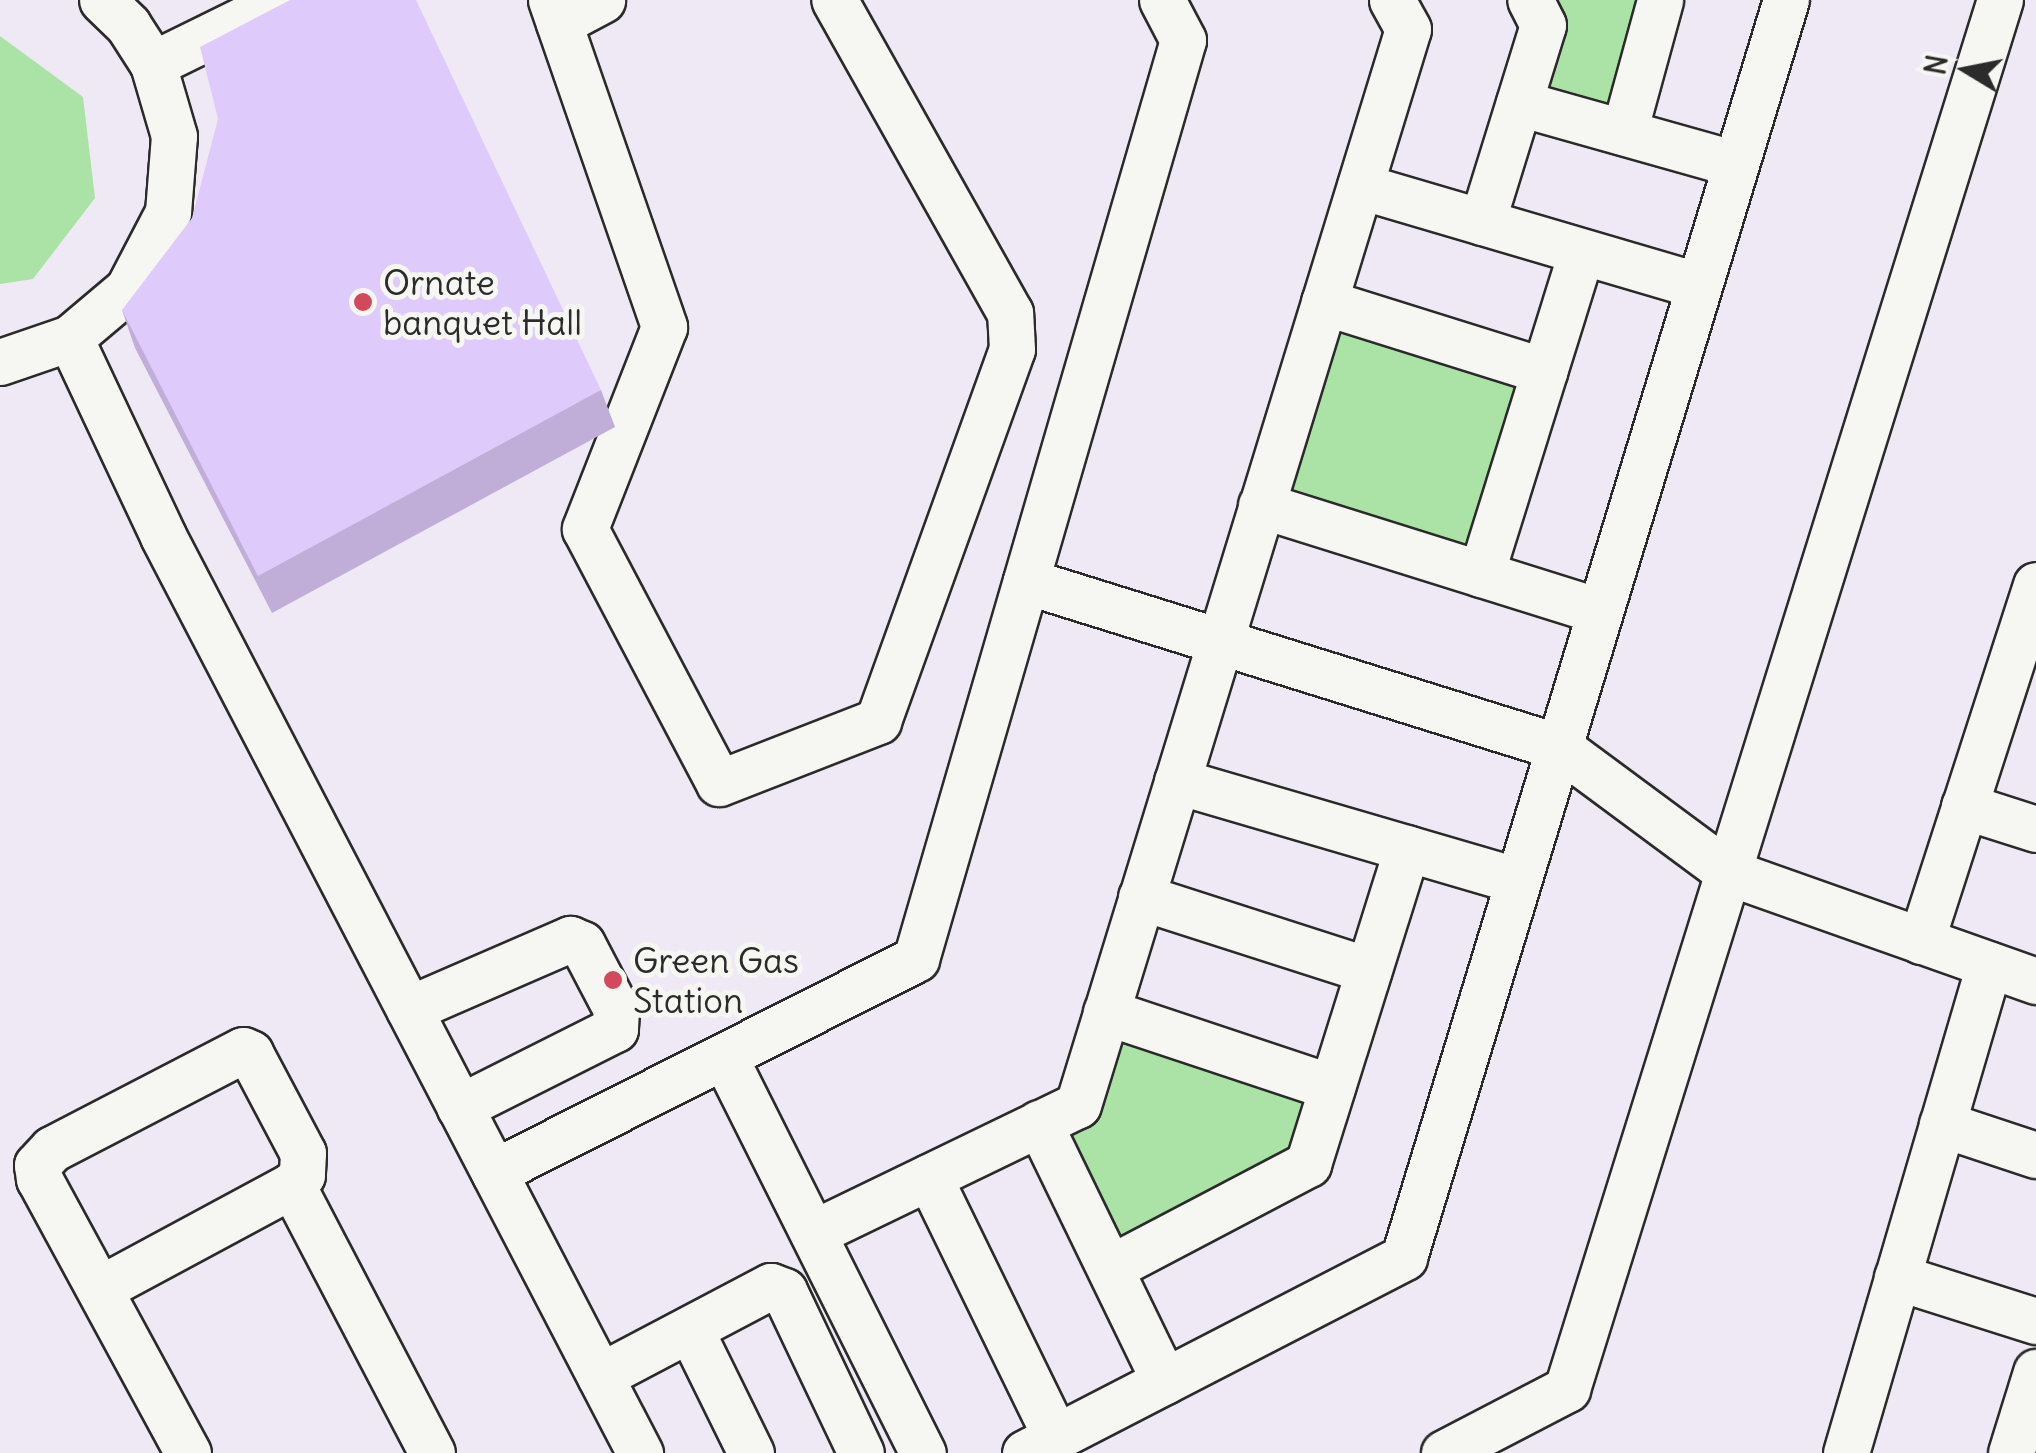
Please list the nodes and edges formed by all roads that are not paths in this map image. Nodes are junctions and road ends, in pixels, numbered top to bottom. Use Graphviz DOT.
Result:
graph roads {
  1 [pos="102,0"];
  2 [pos="283,0"];
  3 [pos="602,0"];
  4 [pos="834,0"];
  5 [pos="1162,0"];
  6 [pos="1392,0"];
  7 [pos="1530,0"];
  8 [pos="1660,0"];
  9 [pos="1786,0"];
  10 [pos="2000,0"];
  11 [pos="555,12"];
  12 [pos="153,64"];
  13 [pos="1519,103"];
  14 [pos="1624,132"];
  15 [pos="1736,164"];
  16 [pos="1360,186"];
  17 [pos="1482,222"];
  18 [pos="1581,252"];
  19 [pos="1699,286"];
  20 [pos="1324,302"];
  21 [pos="70,338"];
  22 [pos="0,362"];
  23 [pos="1544,371"];
  24 [pos="1262,505"];
  25 [pos="1481,574"];
  26 [pos="1026,581"];
  27 [pos="2036,585"];
  28 [pos="1600,611"];
  29 [pos="1220,642"];
  30 [pos="2019,693"];
  31 [pos="1558,747"];
  32 [pos="1177,780"];
  33 [pos="1964,806"];
  34 [pos="2036,830"];
  35 [pos="1407,848"];
  36 [pos="1728,872"];
  37 [pos="1518,880"];
  38 [pos="1141,897"];
  39 [pos="1921,941"];
  40 [pos="1989,965"];
  41 [pos="1369,970"];
  42 [pos="2036,981"];
  43 [pos="409,1009"];
  44 [pos="1106,1012"];
  45 [pos="724,1056"];
  46 [pos="1332,1087"];
  47 [pos="460,1107"];
  48 [pos="1039,1123"];
  49 [pos="1942,1124"];
  50 [pos="2036,1155"];
  51 [pos="494,1172"];
  52 [pos="929,1177"];
  53 [pos="292,1185"];
  54 [pos="813,1233"];
  55 [pos="1110,1268"];
  56 [pos="1898,1277"];
  57 [pos="102,1288"];
  58 [pos="2036,1321"];
  59 [pos="690,1329"];
  60 [pos="2036,1372"];
  61 [pos="600,1376"];
  62 [pos="1164,1381"];
  63 [pos="1040,1445"];
  64 [pos="188,1453"];
  65 [pos="432,1453"];
  66 [pos="640,1453"];
  67 [pos="751,1453"];
  68 [pos="861,1453"];
  69 [pos="922,1453"];
  70 [pos="1444,1453"];
  71 [pos="1846,1453"];
  72 [pos="2012,1453"];
  1 -- 12 [label="street"];
  2 -- 12 [label="street"];
  3 -- 11 [label="street"];
  4 -- 11 [label="street"];
  5 -- 26 [label="street"];
  6 -- 16 [label="street"];
  7 -- 13 [label="street"];
  8 -- 14 [label="street"];
  9 -- 15 [label="street"];
  10 -- 36 [label="street"];
  12 -- 21 [label="street"];
  13 -- 14 [label="street"];
  13 -- 17 [label="street"];
  14 -- 15 [label="street"];
  15 -- 19 [label="street"];
  16 -- 17 [label="street"];
  16 -- 20 [label="street"];
  17 -- 18 [label="street"];
  18 -- 19 [label="street"];
  18 -- 23 [label="street"];
  19 -- 28 [label="street"];
  20 -- 23 [label="street"];
  20 -- 24 [label="street"];
  21 -- 22 [label="street"];
  21 -- 43 [label="street"];
  23 -- 25 [label="street"];
  24 -- 25 [label="street"];
  24 -- 29 [label="street"];
  25 -- 28 [label="street"];
  26 -- 29 [label="street"];
  26 -- 45 [label="street"];
  27 -- 30 [label="street"];
  28 -- 31 [label="street"];
  29 -- 31 [label="street"];
  29 -- 32 [label="street"];
  30 -- 33 [label="street"];
  31 -- 36 [label="street"];
  31 -- 37 [label="street"];
  32 -- 35 [label="street"];
  32 -- 38 [label="street"];
  33 -- 34 [label="street"];
  33 -- 39 [label="street"];
  35 -- 37 [label="street"];
  35 -- 41 [label="street"];
  36 -- 39 [label="street"];
  36 -- 70 [label="street"];
  37 -- 62 [label="street"];
  38 -- 41 [label="street"];
  38 -- 44 [label="street"];
  39 -- 40 [label="street"];
  40 -- 42 [label="street"];
  40 -- 49 [label="street"];
  41 -- 46 [label="street"];
  43 -- 47 [label="street"];
  43 -- 47 [label="street"];
  44 -- 46 [label="street"];
  44 -- 48 [label="street"];
  45 -- 51 [label="street"];
  45 -- 54 [label="street"];
  46 -- 55 [label="street"];
  47 -- 51 [label="street"];
  48 -- 52 [label="street"];
  48 -- 55 [label="street"];
  49 -- 50 [label="street"];
  49 -- 56 [label="street"];
  51 -- 61 [label="street"];
  52 -- 54 [label="street"];
  52 -- 63 [label="street"];
  53 -- 57 [label="street"];
  53 -- 57 [label="street"];
  53 -- 65 [label="street"];
  54 -- 69 [label="street"];
  55 -- 62 [label="street"];
  56 -- 58 [label="street"];
  56 -- 71 [label="street"];
  57 -- 64 [label="street"];
  59 -- 61 [label="street"];
  59 -- 67 [label="street"];
  59 -- 68 [label="street"];
  60 -- 72 [label="street"];
  61 -- 66 [label="street"];
  62 -- 63 [label="street"];
}
